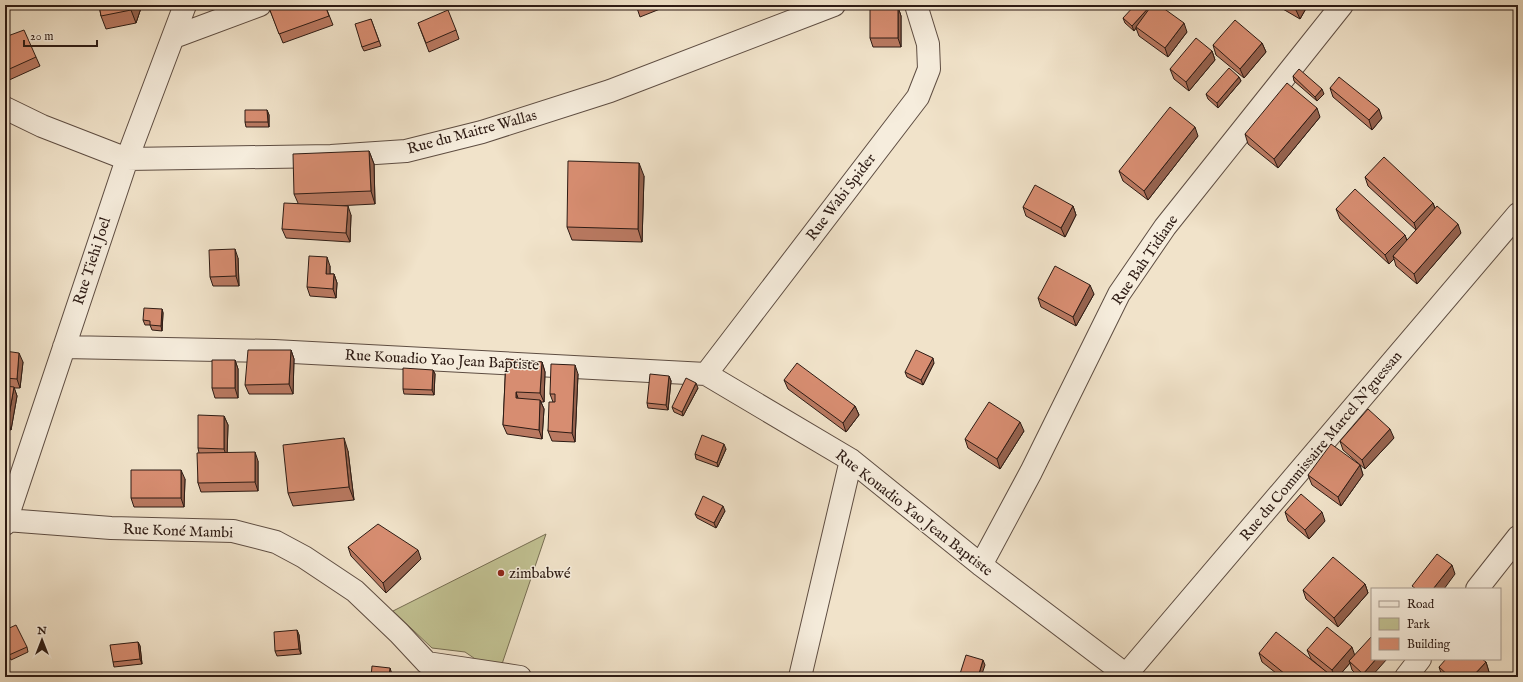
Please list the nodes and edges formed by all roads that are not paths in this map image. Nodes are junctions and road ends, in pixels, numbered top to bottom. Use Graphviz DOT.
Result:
graph roads {
  1 [pos="185,5"];
  2 [pos="260,5"];
  3 [pos="834,5"];
  4 [pos="916,5"];
  5 [pos="1342,5"];
  6 [pos="174,37"];
  7 [pos="5,108"];
  8 [pos="126,159"];
  9 [pos="1518,214"];
  10 [pos="64,347"];
  11 [pos="706,374"];
  12 [pos="851,460"];
  13 [pos="5,522"];
  14 [pos="1518,537"];
  15 [pos="981,565"];
  16 [pos="1477,588"];
  17 [pos="1419,660"];
  18 [pos="426,670"];
  19 [pos="1127,676"];
  20 [pos="520,677"];
  21 [pos="800,677"];
  22 [pos="1406,677"];
  1 -- 6 [label="street, Rue Tiehi Joel"];
  2 -- 6 [label="street"];
  3 -- 8 [label="street, Rue du Maitre Wallas"];
  4 -- 11 [label="street, Rue Wabi Spider"];
  5 -- 15 [label="street, Rue Bah Tidiane"];
  6 -- 8 [label="street, Rue Tiehi Joel"];
  7 -- 8 [label="street, Rue du Maitre Wallas"];
  8 -- 10 [label="street, Rue Tiehi Joel"];
  9 -- 19 [label="street, Rue du Commissaire Marcel N'guessan"];
  10 -- 11 [label="street, Rue Kouadio Yao Jean Baptiste"];
  10 -- 13 [label="street, Rue Tiehi Joel"];
  11 -- 12 [label="street, Rue Kouadio Yao Jean Baptiste"];
  12 -- 15 [label="street, Rue Kouadio Yao Jean Baptiste"];
  12 -- 21 [label="street"];
  13 -- 18 [label="street, Rue Koné Mambi"];
  14 -- 16 [label="street"];
  15 -- 19 [label="street, Rue Kouadio Yao Jean Baptiste"];
  17 -- 22 [label="street"];
  18 -- 20 [label="street, Rue Koné Mambi"];
}
